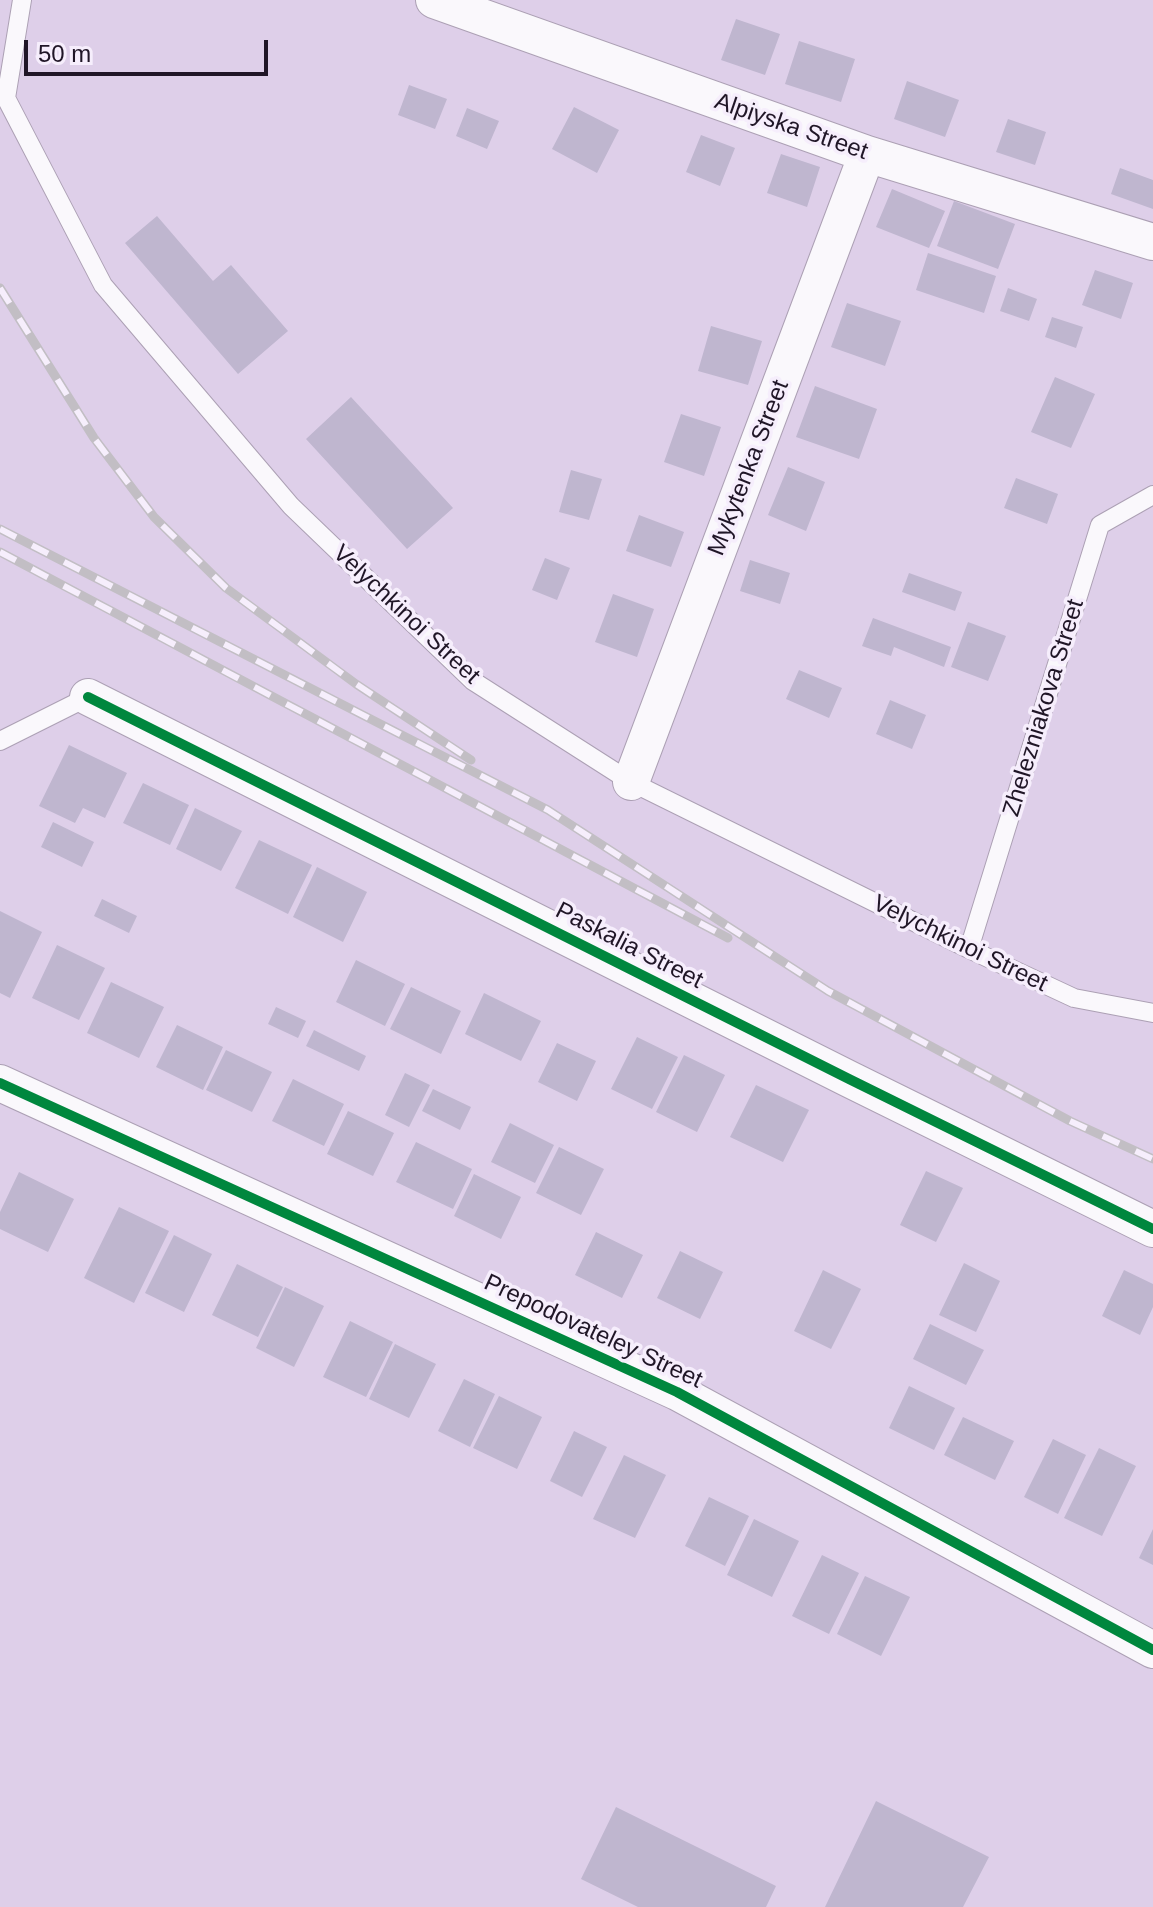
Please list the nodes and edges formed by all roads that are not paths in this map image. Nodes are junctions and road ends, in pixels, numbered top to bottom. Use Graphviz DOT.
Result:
graph roads {
  1 [pos="22,0"];
  2 [pos="434,0"];
  3 [pos="3,96"];
  4 [pos="867,154"];
  5 [pos="1153,242"];
  6 [pos="1153,495"];
  7 [pos="88,697"];
  8 [pos="0,741"];
  9 [pos="631,782"];
  10 [pos="969,949"];
  11 [pos="1153,1013"];
  12 [pos="0,1083"];
  13 [pos="1153,1229"];
  14 [pos="1153,1650"];
  1 -- 3 [label="lane, Velychkinoi Street"];
  2 -- 4 [label="street, Alpiyska Street"];
  3 -- 9 [label="lane, Velychkinoi Street"];
  4 -- 5 [label="street, Alpiyska Street"];
  4 -- 9 [label="street, Mykytenka Street"];
  6 -- 10 [label="lane, Zhelezniakova Street"];
  7 -- 8 [label="lane"];
  7 -- 13 [label="street, Paskalia Street"];
  9 -- 10 [label="lane, Velychkinoi Street"];
  10 -- 11 [label="lane, Velychkinoi Street"];
  12 -- 14 [label="street, Prepodovateley Street"];
}
